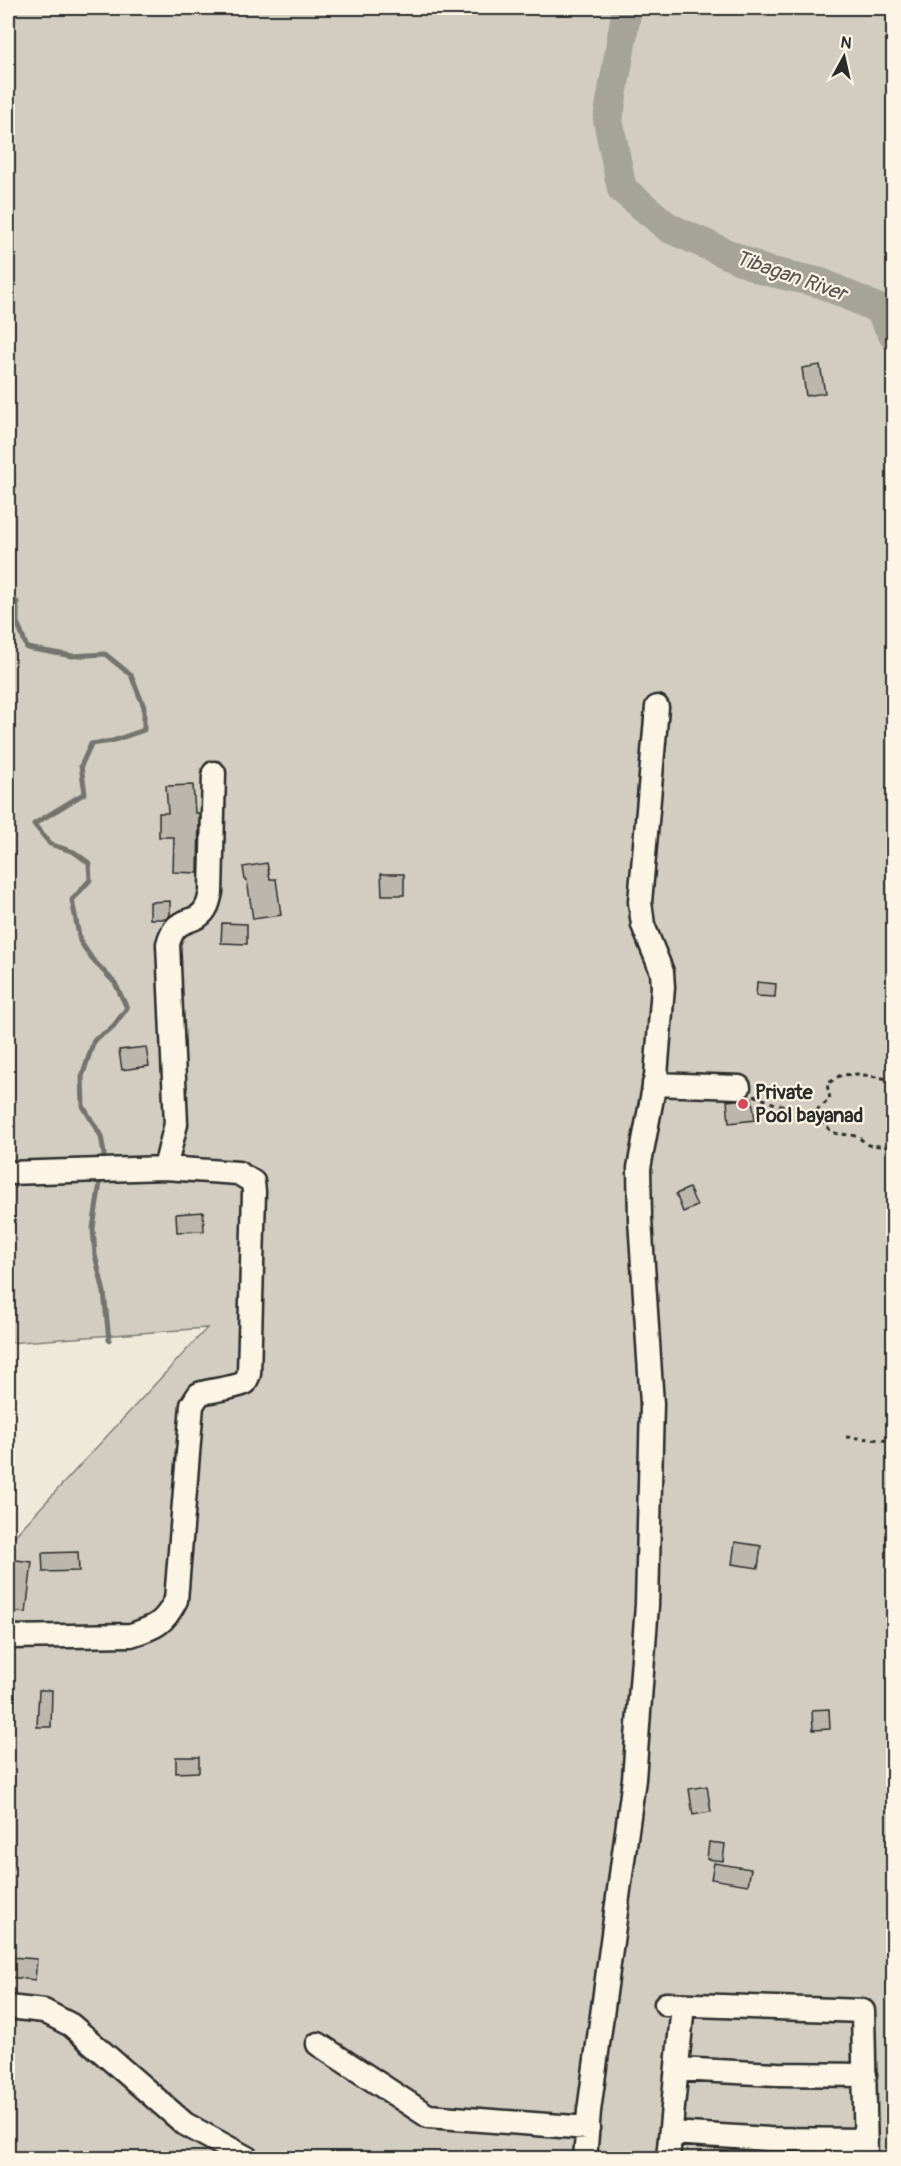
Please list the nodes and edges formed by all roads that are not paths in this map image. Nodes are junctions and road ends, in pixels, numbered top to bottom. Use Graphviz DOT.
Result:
graph roads {
  1 [pos="657,707"];
  2 [pos="214,773"];
  3 [pos="654,1084"];
  4 [pos="739,1087"];
  5 [pos="165,1168"];
  6 [pos="8,1173"];
  7 [pos="8,1637"];
  8 [pos="8,2007"];
  9 [pos="318,2044"];
  10 [pos="677,2069"];
  11 [pos="865,2075"];
  12 [pos="588,2128"];
  13 [pos="671,2133"];
  14 [pos="866,2149"];
  15 [pos="247,2158"];
  16 [pos="585,2158"];
  17 [pos="668,2158"];
  1 -- 3 [label="street"];
  2 -- 5 [label="street"];
  3 -- 4 [label="street"];
  3 -- 12 [label="street"];
  5 -- 6 [label="street"];
  5 -- 7 [label="street"];
  8 -- 15 [label="street"];
  9 -- 12 [label="street"];
  10 -- 11 [label="street"];
  10 -- 11 [label="street"];
  10 -- 13 [label="street"];
  11 -- 14 [label="street"];
  12 -- 16 [label="street"];
  13 -- 14 [label="street"];
  13 -- 17 [label="street"];
}
